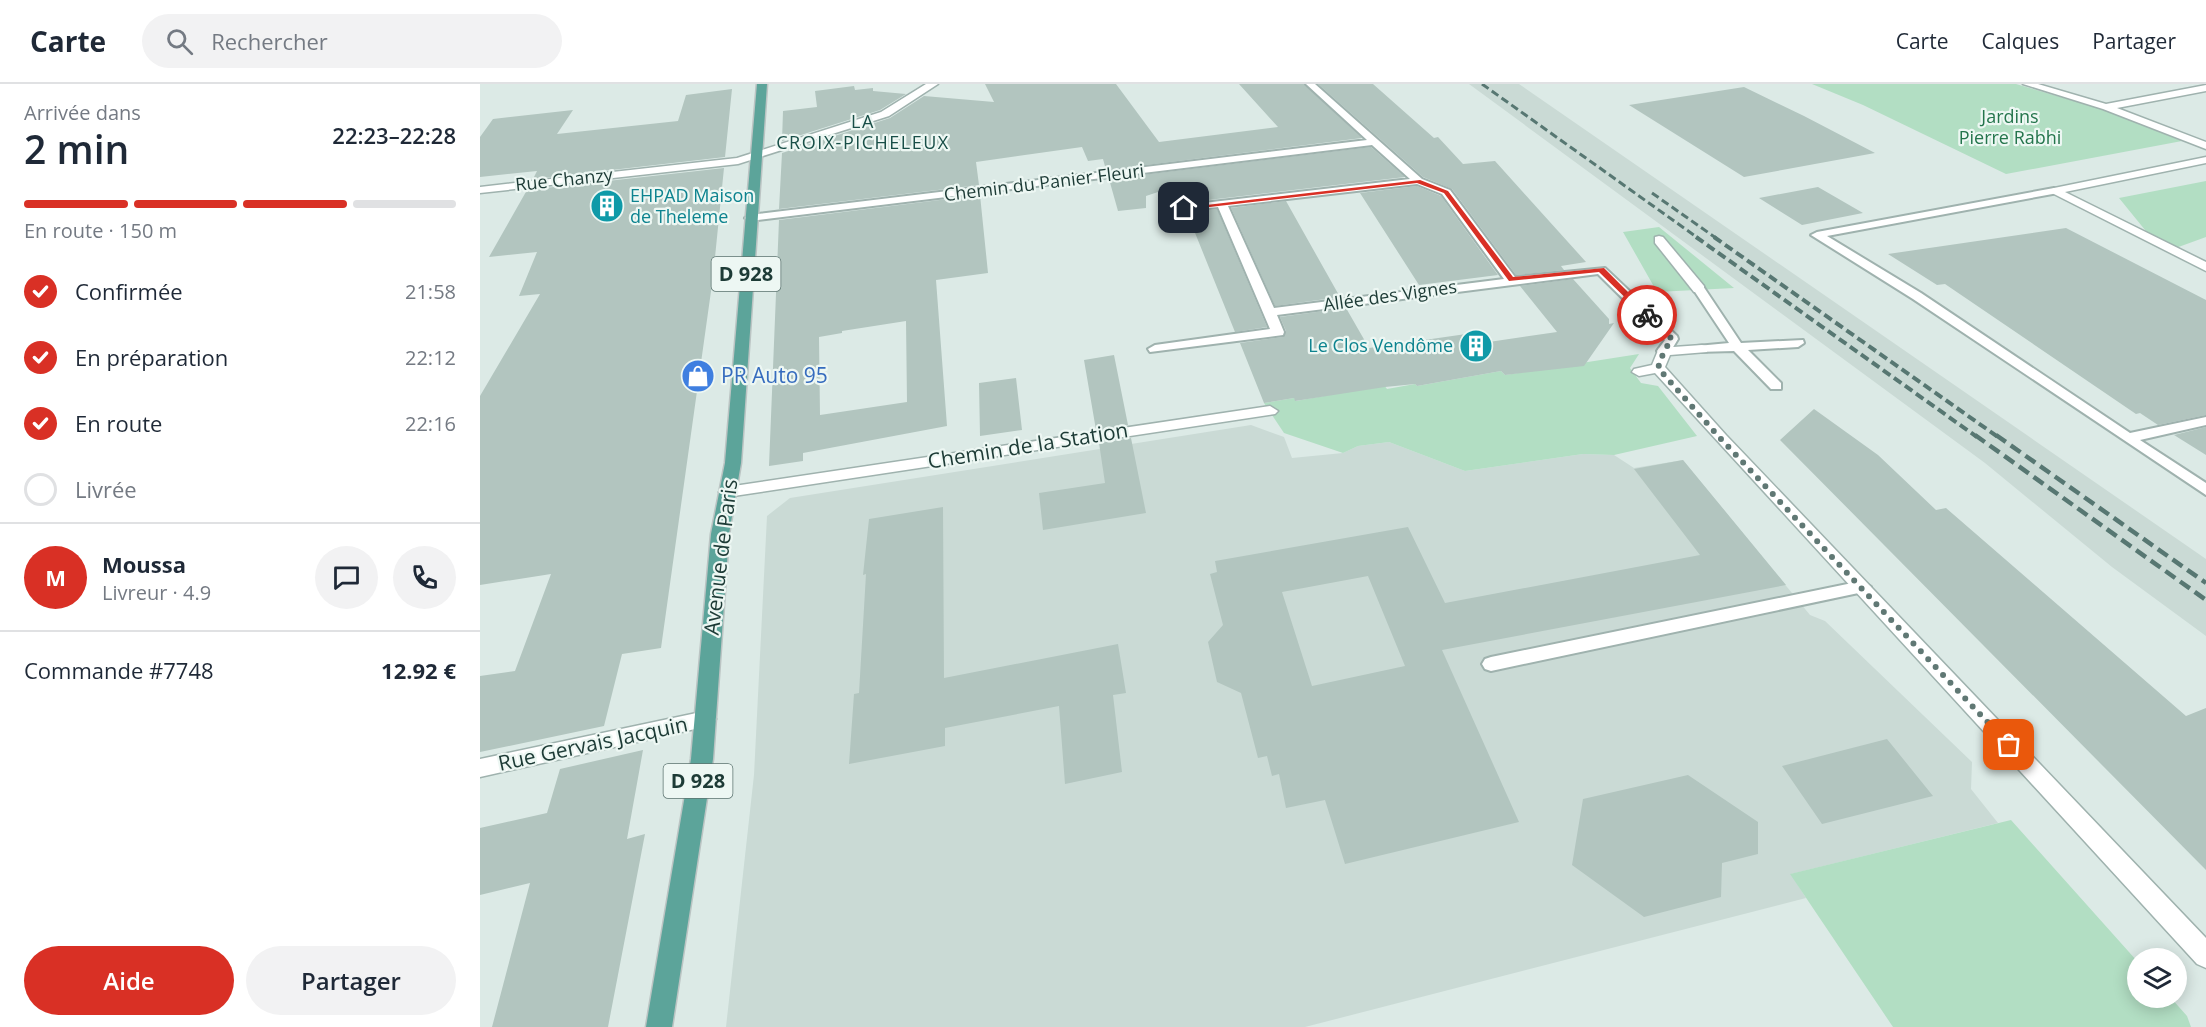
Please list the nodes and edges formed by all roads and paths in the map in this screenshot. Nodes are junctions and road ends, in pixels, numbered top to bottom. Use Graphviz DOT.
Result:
graph roads {
  1 [pos="762,84"];
  2 [pos="933,84"];
  3 [pos="1310,84"];
  4 [pos="2028,84"];
  5 [pos="2206,88"];
  6 [pos="2106,107"];
  7 [pos="1374,142"];
  8 [pos="2206,146"];
  9 [pos="755,155"];
  10 [pos="2206,160"];
  11 [pos="1418,181"];
  12 [pos="480,189"];
  13 [pos="2054,190"];
  14 [pos="1222,204"];
  15 [pos="1165,210"];
  16 [pos="750,218"];
  17 [pos="1659,240"];
  18 [pos="2206,267"];
  19 [pos="1511,280"];
  20 [pos="1699,289"];
  21 [pos="1269,312"];
  22 [pos="1798,343"];
  23 [pos="1737,346"];
  24 [pos="1155,349"];
  25 [pos="1702,349"];
  26 [pos="1664,351"];
  27 [pos="1658,368"];
  28 [pos="1639,372"];
  29 [pos="1776,386"];
  30 [pos="1270,411"];
  31 [pos="2206,421"];
  32 [pos="2128,438"];
  33 [pos="2206,490"];
  34 [pos="727,492"];
  35 [pos="1862,587"];
  36 [pos="1491,663"];
  37 [pos="706,719"];
  38 [pos="480,768"];
  39 [pos="2206,956"];
  40 [pos="659,1027"];
  1 -- 9 [label="main road, Avenue de Paris / D 928"];
  2 -- 9 [label="street, Rue Chanzy"];
  3 -- 7 [label="lane"];
  4 -- 6 [label="street"];
  5 -- 6 [label="street"];
  6 -- 8 [label="street"];
  7 -- 11 [label="lane"];
  7 -- 16 [label="lane, Chemin du Panier Fleuri"];
  9 -- 12 [label="street, Rue Chanzy"];
  9 -- 16 [label="main road, Avenue de Paris / D 928"];
  10 -- 13 [label="street"];
  11 -- 14 [label="lane"];
  11 -- 19 [label="lane"];
  13 -- 18 [label="street"];
  13 -- 32 [label="lane"];
  14 -- 15 [label="lane"];
  14 -- 21 [label="lane"];
  16 -- 34 [label="main road, Avenue de Paris / D 928"];
  17 -- 20 [label="street"];
  19 -- 21 [label="lane, Allée des Vignes"];
  19 -- 26 [label="lane, Allée des Vignes"];
  20 -- 23 [label="lane"];
  21 -- 24 [label="lane"];
  22 -- 23 [label="lane"];
  23 -- 25 [label="lane"];
  23 -- 29 [label="lane"];
  25 -- 26 [label="street"];
  26 -- 27 [label="street"];
  27 -- 28 [label="street"];
  27 -- 35 [label="street"];
  30 -- 34 [label="street, Chemin de la Station"];
  31 -- 32 [label="lane"];
  32 -- 33 [label="lane"];
  34 -- 37 [label="main road, Avenue de Paris / D 928"];
  35 -- 36 [label="lane"];
  35 -- 39 [label="street"];
  37 -- 38 [label="street, Rue Gervais Jacquin"];
  37 -- 40 [label="main road, Avenue de Paris / D 928"];
}
